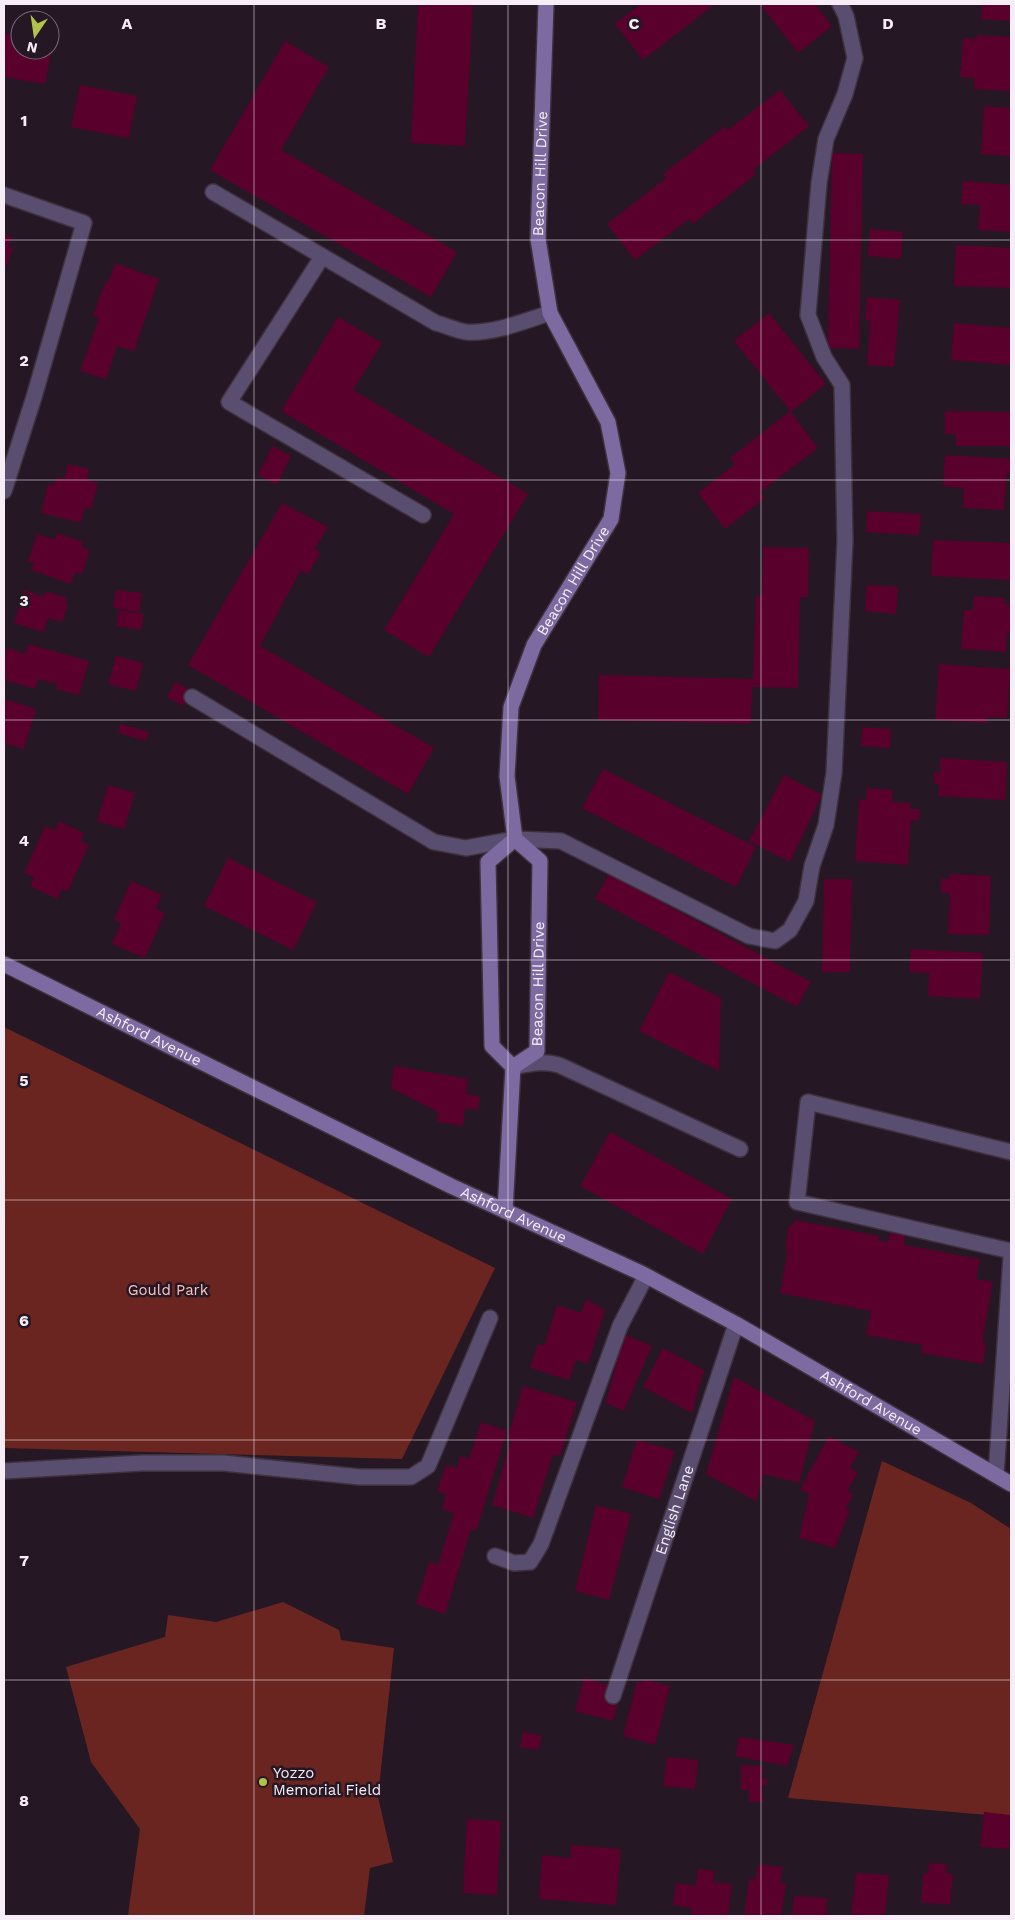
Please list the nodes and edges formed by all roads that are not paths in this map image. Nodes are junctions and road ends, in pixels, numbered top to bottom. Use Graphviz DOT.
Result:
graph roads {
  1 [pos="546,4"];
  2 [pos="840,4"];
  3 [pos="213,192"];
  4 [pos="4,195"];
  5 [pos="322,257"];
  6 [pos="550,313"];
  7 [pos="5,485"];
  8 [pos="423,515"];
  9 [pos="192,697"];
  10 [pos="515,839"];
  11 [pos="4,964"];
  12 [pos="513,1067"];
  13 [pos="740,1149"];
  14 [pos="1011,1152"];
  15 [pos="505,1211"];
  16 [pos="1011,1251"];
  17 [pos="1011,1257"];
  18 [pos="646,1276"];
  19 [pos="490,1318"];
  20 [pos="736,1324"];
  21 [pos="4,1471"];
  22 [pos="996,1475"];
  23 [pos="1011,1484"];
  24 [pos="495,1556"];
  25 [pos="613,1696"];
  1 -- 6 [label="street, Beacon Hill Drive"];
  2 -- 10 [label="street"];
  3 -- 5 [label="street"];
  4 -- 7 [label="street"];
  5 -- 6 [label="street"];
  5 -- 8 [label="street"];
  6 -- 10 [label="street, Beacon Hill Drive"];
  9 -- 10 [label="street"];
  10 -- 12 [label="street"];
  10 -- 12 [label="street, Beacon Hill Drive"];
  11 -- 15 [label="street, Ashford Avenue"];
  12 -- 13 [label="street"];
  12 -- 15 [label="street"];
  14 -- 16 [label="street"];
  15 -- 18 [label="street, Ashford Avenue"];
  17 -- 22 [label="street"];
  18 -- 20 [label="street, Ashford Avenue"];
  18 -- 24 [label="street"];
  19 -- 21 [label="street"];
  20 -- 22 [label="street, Ashford Avenue"];
  20 -- 25 [label="street, English Lane"];
  22 -- 23 [label="street, Ashford Avenue"];
}
